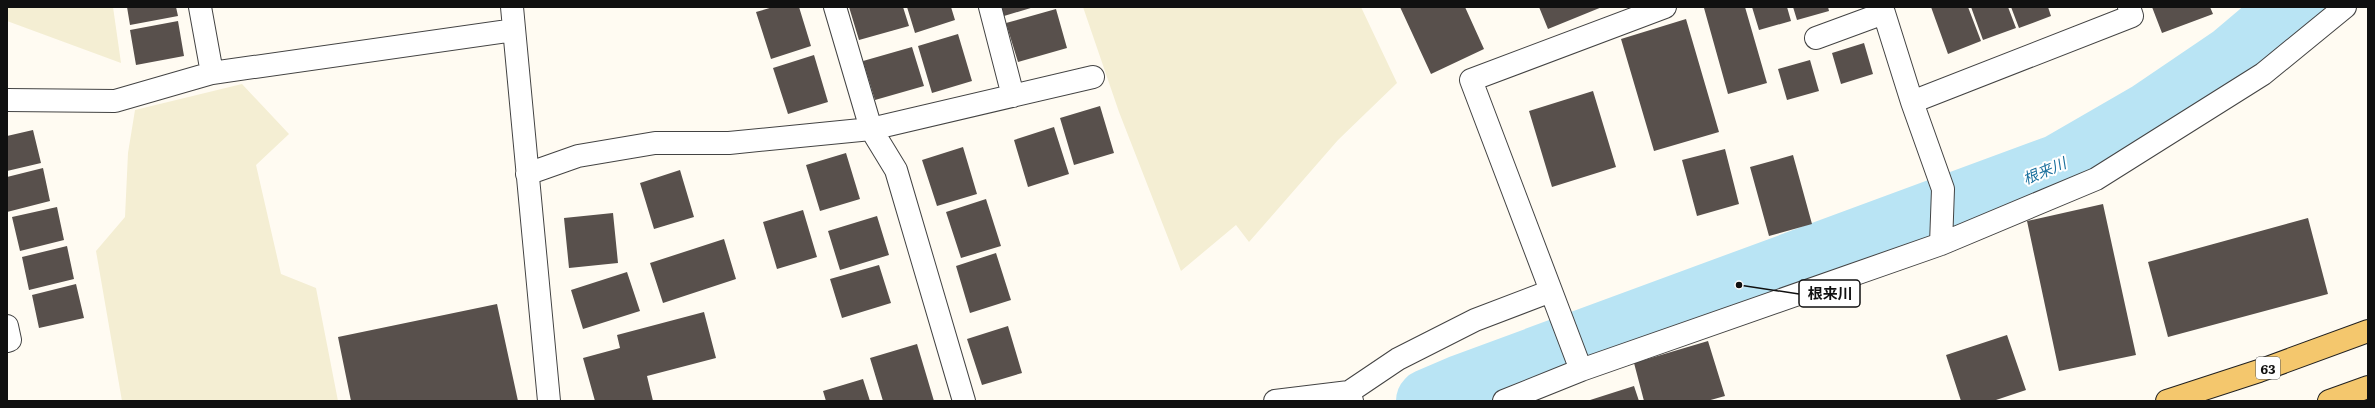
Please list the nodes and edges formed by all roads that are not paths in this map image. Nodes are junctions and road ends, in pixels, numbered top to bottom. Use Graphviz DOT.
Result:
graph roads {
  1 [pos="200,7"];
  2 [pos="512,7"];
  3 [pos="835,7"];
  4 [pos="990,7"];
  5 [pos="1665,7"];
  6 [pos="2129,7"];
  7 [pos="2345,7"];
  8 [pos="514,30"];
  9 [pos="1816,38"];
  10 [pos="212,73"];
  11 [pos="1093,77"];
  12 [pos="1013,96"];
  13 [pos="7,100"];
  14 [pos="1912,102"];
  15 [pos="871,128"];
  16 [pos="527,174"];
  17 [pos="1941,244"];
  18 [pos="1551,291"];
  19 [pos="7,326"];
  20 [pos="2368,331"];
  21 [pos="7,341"];
  22 [pos="1581,370"];
  23 [pos="2368,387"];
  24 [pos="1350,397"];
  25 [pos="549,401"];
  26 [pos="964,401"];
  27 [pos="1275,401"];
  28 [pos="1504,401"];
  29 [pos="2167,401"];
  30 [pos="2329,401"];
  1 -- 10 [label="street"];
  2 -- 8 [label="street"];
  3 -- 15 [label="street"];
  4 -- 12 [label="street"];
  5 -- 18 [label="street"];
  6 -- 14 [label="street"];
  7 -- 17 [label="street"];
  8 -- 10 [label="street"];
  8 -- 16 [label="street"];
  9 -- 14 [label="street"];
  10 -- 13 [label="street"];
  11 -- 12 [label="street"];
  12 -- 15 [label="street"];
  14 -- 17 [label="street"];
  15 -- 16 [label="street"];
  15 -- 26 [label="street"];
  16 -- 25 [label="street"];
  17 -- 22 [label="street"];
  18 -- 22 [label="street"];
  18 -- 24 [label="street"];
  19 -- 21 [label="street"];
  20 -- 29 [label="main road, 63"];
  22 -- 28 [label="street"];
  23 -- 30 [label="main road"];
  24 -- 27 [label="street"];
}
